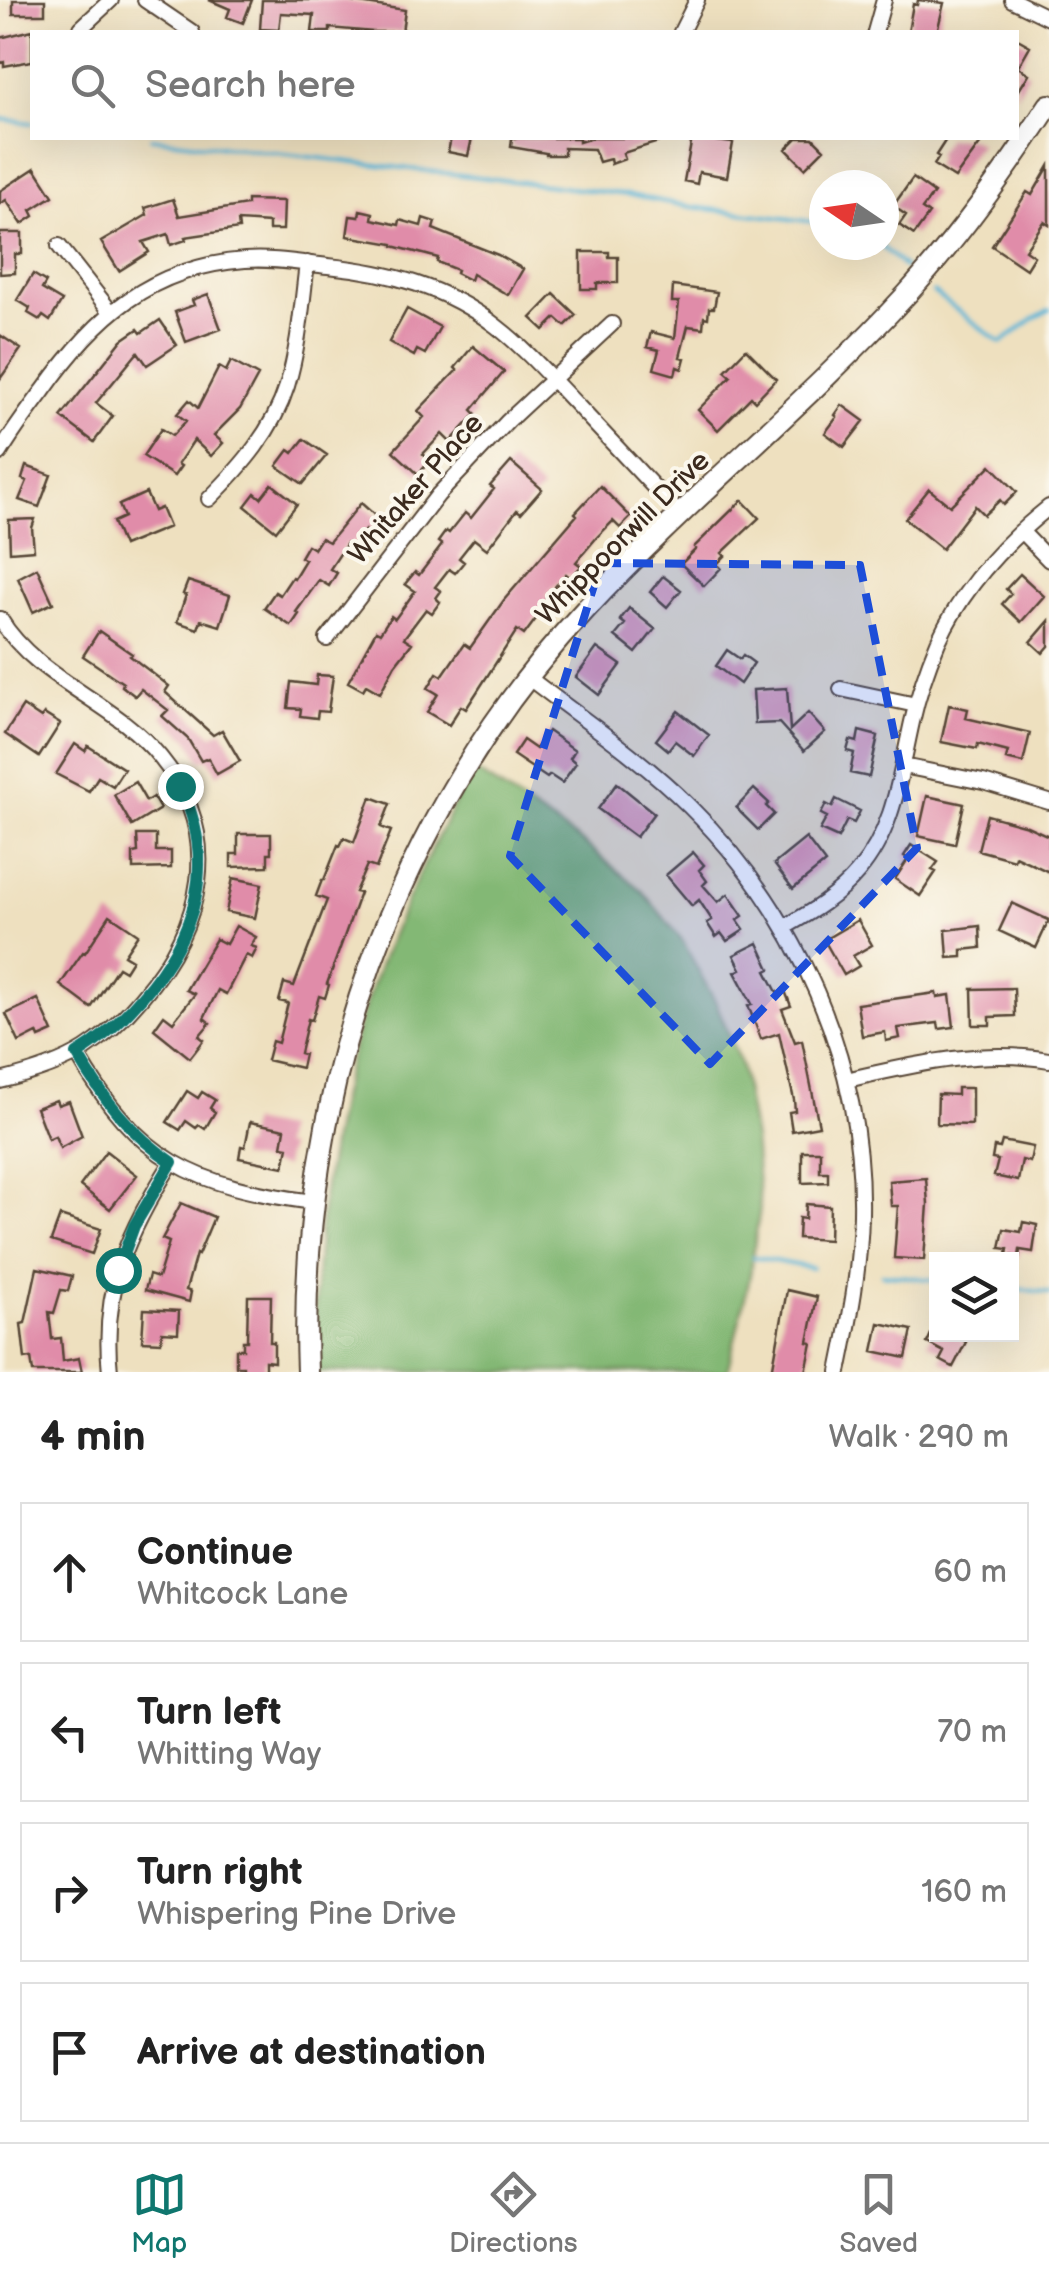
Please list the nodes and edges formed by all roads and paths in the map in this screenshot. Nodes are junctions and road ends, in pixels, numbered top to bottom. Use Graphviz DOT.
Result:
graph roads {
  1 [pos="111,0"];
  2 [pos="144,0"];
  3 [pos="697,0"];
  4 [pos="884,0"];
  5 [pos="1012,0"];
  6 [pos="1049,18"];
  7 [pos="80,28"];
  8 [pos="189,30"];
  9 [pos="682,30"];
  10 [pos="876,30"];
  11 [pos="1049,105"];
  12 [pos="59,246"];
  13 [pos="307,263"];
  14 [pos="111,312"];
  15 [pos="612,324"];
  16 [pos="552,378"];
  17 [pos="0,453"];
  18 [pos="209,500"];
  19 [pos="1049,507"];
  20 [pos="681,516"];
  21 [pos="1022,530"];
  22 [pos="1049,560"];
  23 [pos="0,619"];
  24 [pos="327,639"];
  25 [pos="529,678"];
  26 [pos="842,690"];
  27 [pos="916,705"];
  28 [pos="903,766"];
  29 [pos="1049,802"];
  30 [pos="785,927"];
  31 [pos="77,1054"];
  32 [pos="1049,1060"];
  33 [pos="846,1080"];
  34 [pos="0,1081"];
  35 [pos="172,1162"];
  36 [pos="313,1202"];
  37 [pos="110,1372"];
  38 [pos="307,1372"];
  39 [pos="839,1372"];
  1 -- 7 [label="street"];
  2 -- 8 [label="street"];
  3 -- 9 [label="street"];
  4 -- 10 [label="street"];
  5 -- 6 [label="street"];
  11 -- 20 [label="street, Whippoorwill Drive"];
  12 -- 14 [label="street"];
  13 -- 14 [label="street"];
  13 -- 16 [label="street"];
  13 -- 18 [label="street"];
  14 -- 17 [label="street"];
  15 -- 16 [label="street, Whitaker Place"];
  16 -- 20 [label="street"];
  16 -- 24 [label="street, Whitaker Place"];
  19 -- 21 [label="street"];
  20 -- 25 [label="street, Whippoorwill Drive"];
  21 -- 22 [label="street"];
  21 -- 27 [label="street"];
  23 -- 31 [label="street"];
  25 -- 30 [label="street"];
  25 -- 36 [label="street, Whippoorwill Drive"];
  26 -- 27 [label="street"];
  27 -- 28 [label="street"];
  28 -- 29 [label="street"];
  28 -- 30 [label="street"];
  30 -- 33 [label="street"];
  31 -- 34 [label="street"];
  31 -- 35 [label="street"];
  32 -- 33 [label="street"];
  33 -- 39 [label="street"];
  35 -- 36 [label="street"];
  35 -- 37 [label="street"];
  36 -- 38 [label="street, Whippoorwill Drive"];
}
